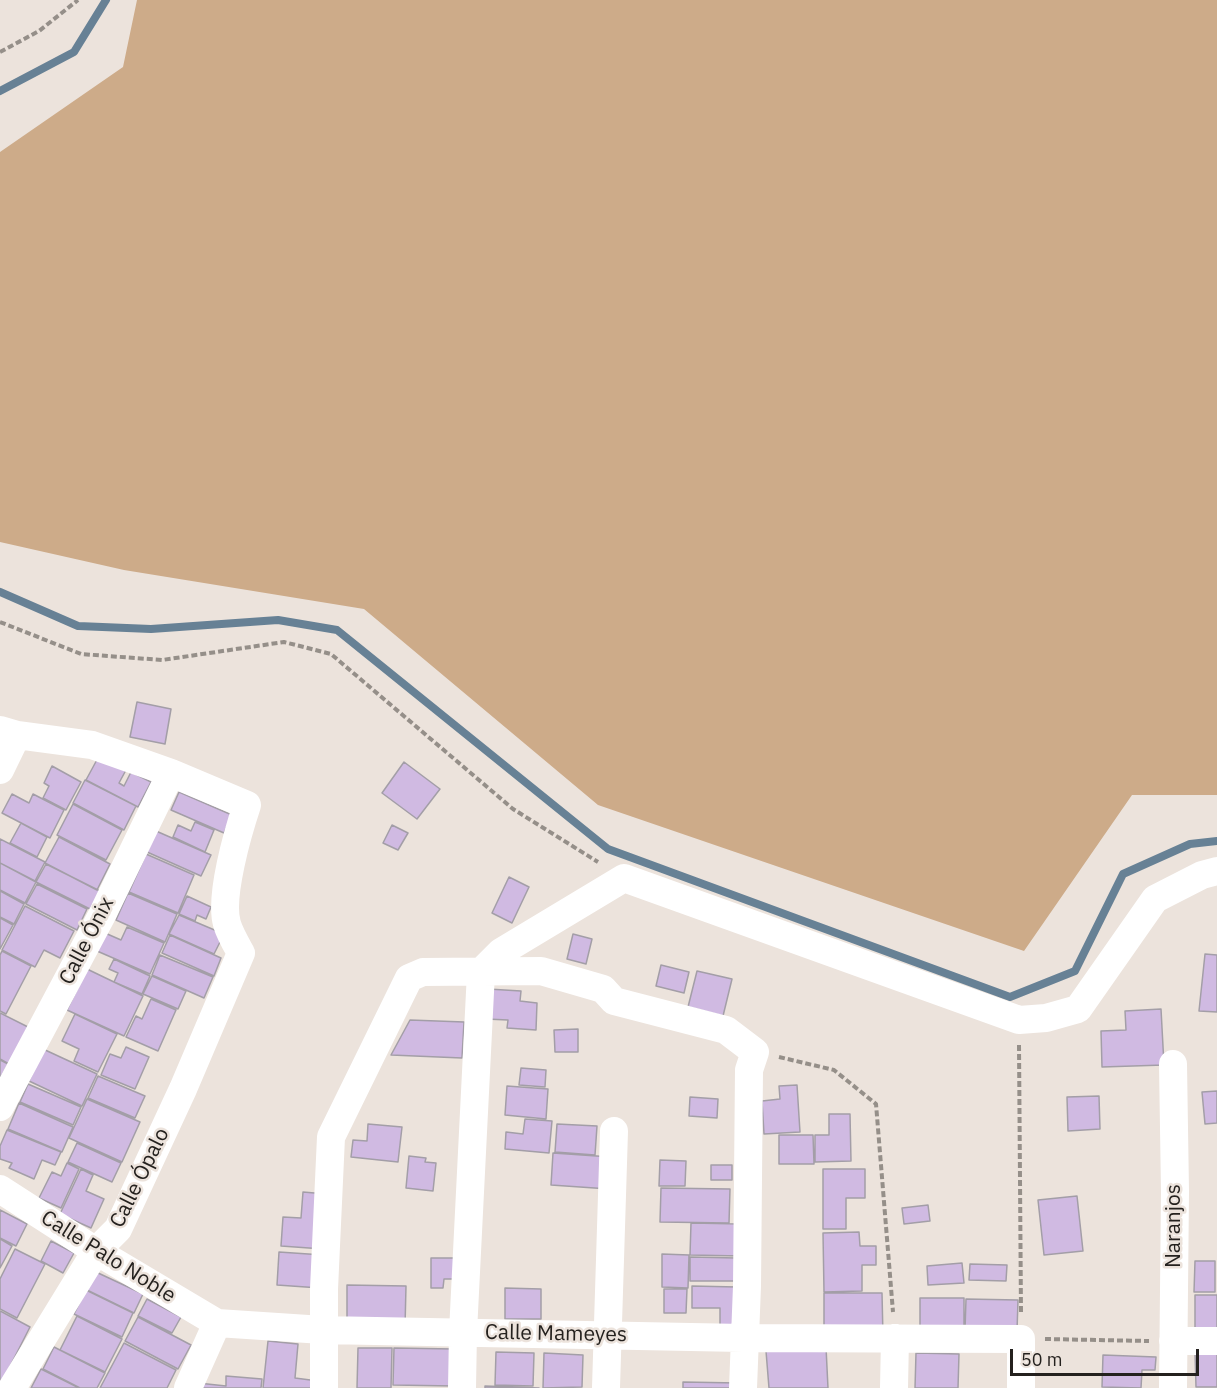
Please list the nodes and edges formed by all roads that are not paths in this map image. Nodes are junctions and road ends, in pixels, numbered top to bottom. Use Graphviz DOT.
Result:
graph roads {
  1 [pos="8,733"];
  2 [pos="0,770"];
  3 [pos="171,773"];
  4 [pos="1217,871"];
  5 [pos="481,972"];
  6 [pos="1173,1064"];
  7 [pos="0,1107"];
  8 [pos="614,1131"];
  9 [pos="0,1189"];
  10 [pos="96,1251"];
  11 [pos="217,1323"];
  12 [pos="323,1330"];
  13 [pos="463,1332"];
  14 [pos="607,1335"];
  15 [pos="743,1338"];
  16 [pos="895,1338"];
  17 [pos="1173,1341"];
  18 [pos="1217,1341"];
  19 [pos="12,1388"];
  20 [pos="188,1388"];
  21 [pos="324,1388"];
  22 [pos="462,1388"];
  23 [pos="606,1388"];
  24 [pos="743,1388"];
  25 [pos="894,1388"];
  26 [pos="1021,1388"];
  27 [pos="1173,1388"];
  1 -- 2 [label="street"];
  1 -- 3 [label="street"];
  3 -- 7 [label="street, Calle Ónix"];
  3 -- 10 [label="street, Calle Ópalo"];
  4 -- 5 [label="street"];
  5 -- 12 [label="street"];
  5 -- 13 [label="street"];
  5 -- 15 [label="street"];
  6 -- 17 [label="street, Naranjos"];
  8 -- 14 [label="street"];
  9 -- 10 [label="street, Calle Palo Noble"];
  10 -- 11 [label="street, Calle Palo Noble"];
  10 -- 19 [label="street, Calle Ópalo"];
  11 -- 12 [label="street, Calle Mameyes"];
  11 -- 20 [label="street"];
  12 -- 13 [label="street, Calle Mameyes"];
  12 -- 21 [label="street"];
  13 -- 14 [label="street, Calle Mameyes"];
  13 -- 22 [label="street"];
  14 -- 15 [label="street, Calle Mameyes"];
  14 -- 23 [label="street"];
  15 -- 16 [label="street, Calle Mameyes"];
  15 -- 24 [label="street"];
  16 -- 25 [label="street"];
  16 -- 26 [label="street, Calle Mameyes"];
  17 -- 18 [label="street"];
  17 -- 27 [label="street, Naranjos"];
}
